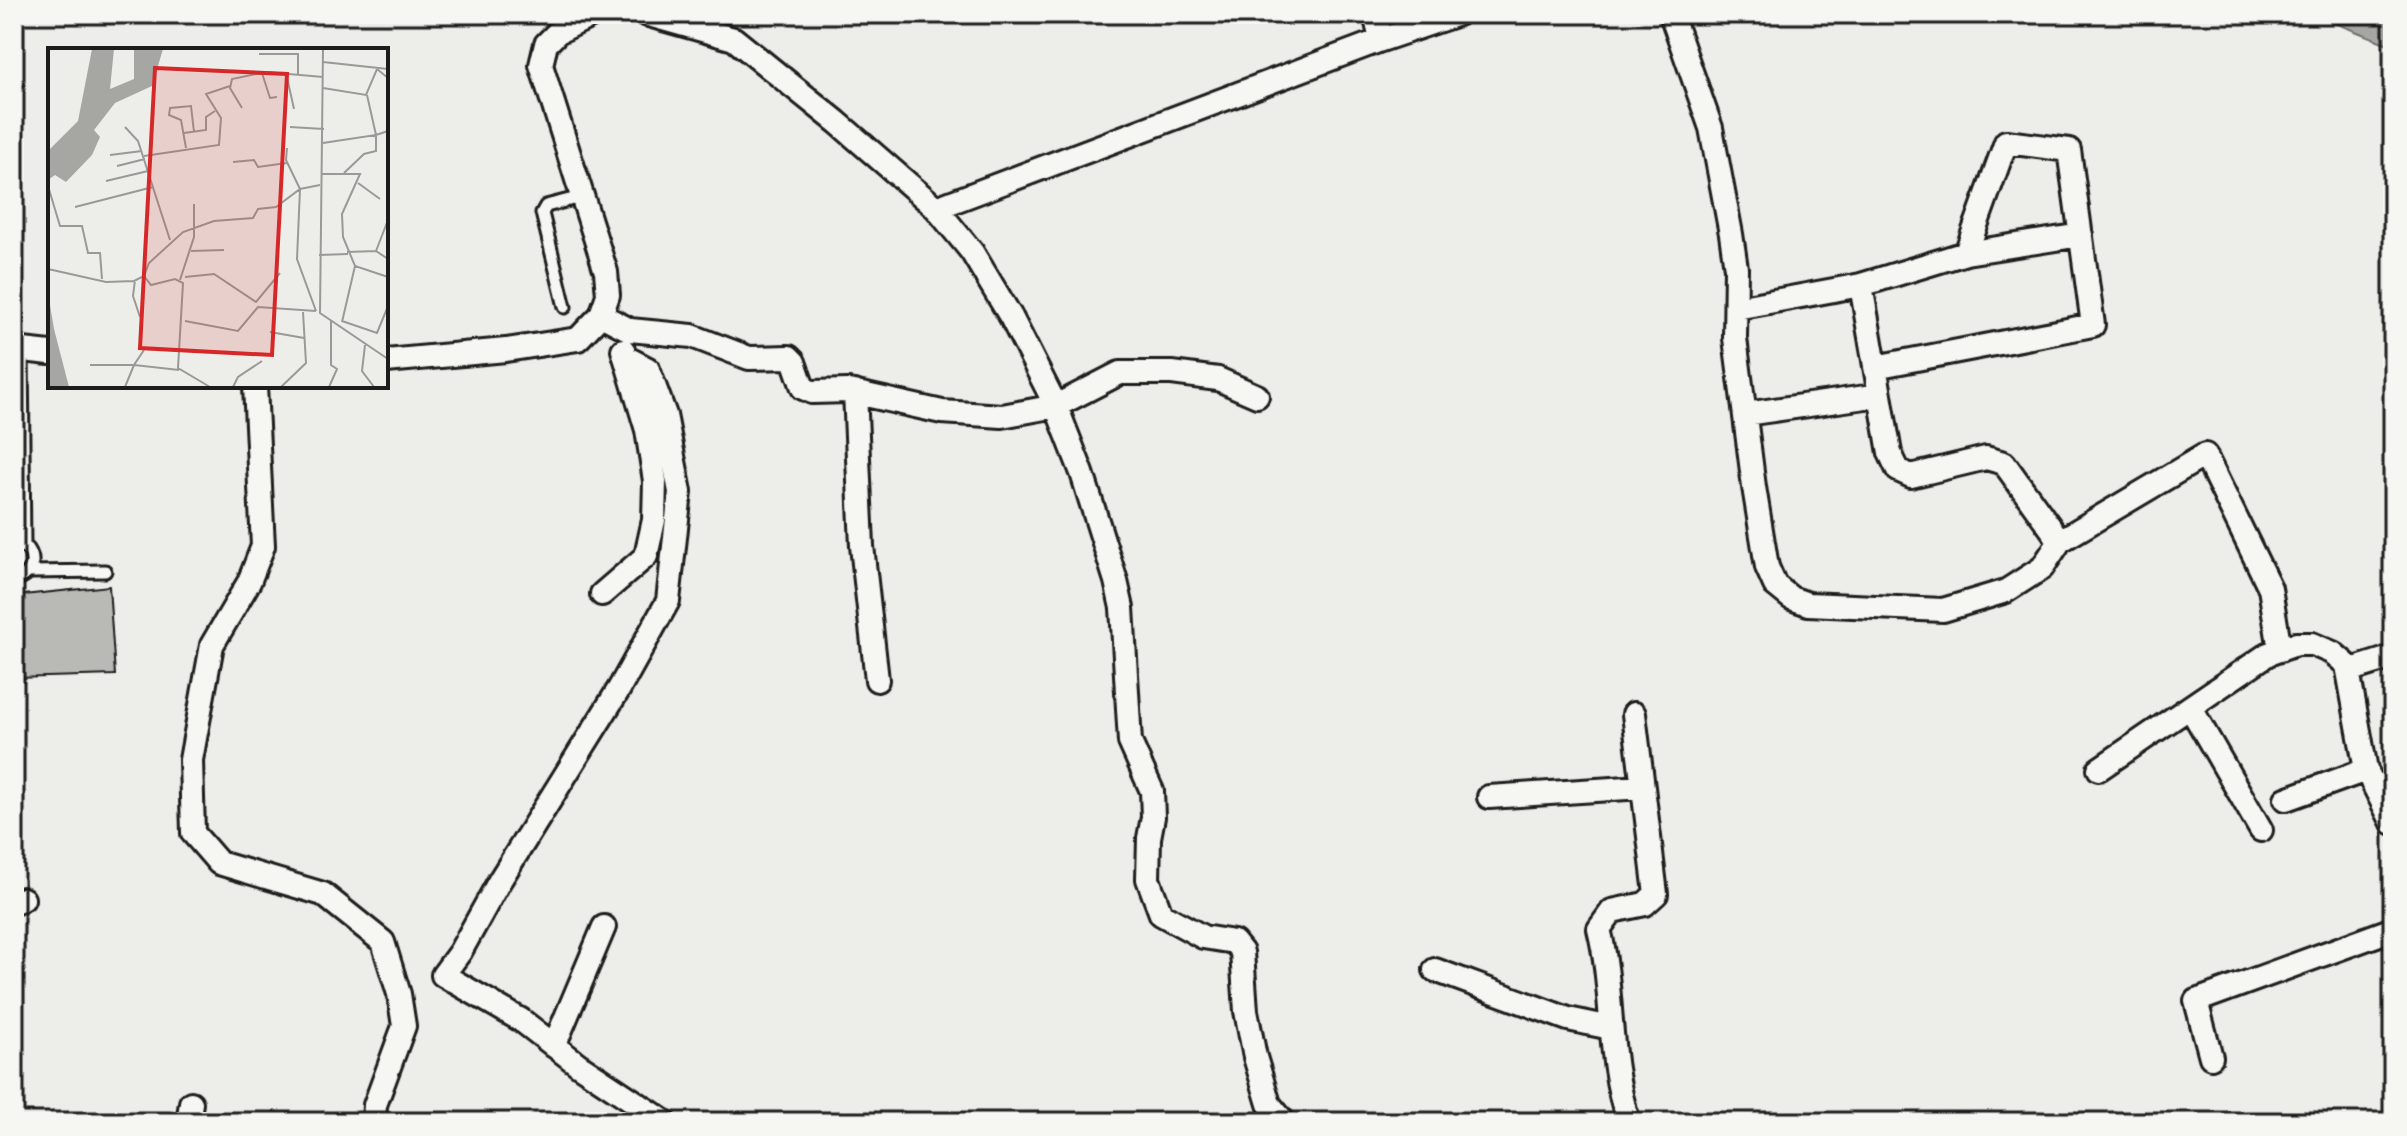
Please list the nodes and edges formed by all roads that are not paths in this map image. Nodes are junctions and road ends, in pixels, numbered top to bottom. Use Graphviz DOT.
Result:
graph roads {
  1 [pos="595,14"];
  2 [pos="645,14"];
  3 [pos="1375,14"];
  4 [pos="1458,14"];
  5 [pos="1671,14"];
  6 [pos="1381,40"];
  7 [pos="581,197"];
  8 [pos="936,208"];
  9 [pos="2081,235"];
  10 [pos="1966,253"];
  11 [pos="1861,285"];
  12 [pos="565,307"];
  13 [pos="1736,308"];
  14 [pos="608,318"];
  15 [pos="18,350"];
  16 [pos="48,353"];
  17 [pos="625,357"];
  18 [pos="388,361"];
  19 [pos="1875,367"];
  20 [pos="255,388"];
  21 [pos="855,392"];
  22 [pos="1880,395"];
  23 [pos="1257,396"];
  24 [pos="18,400"];
  25 [pos="1056,406"];
  26 [pos="1745,414"];
  27 [pos="2060,541"];
  28 [pos="19,544"];
  29 [pos="105,571"];
  30 [pos="29,572"];
  31 [pos="14,579"];
  32 [pos="602,594"];
  33 [pos="2280,650"];
  34 [pos="2393,657"];
  35 [pos="2348,671"];
  36 [pos="877,680"];
  37 [pos="2190,707"];
  38 [pos="1634,714"];
  39 [pos="2099,769"];
  40 [pos="2366,770"];
  41 [pos="1643,787"];
  42 [pos="1489,797"];
  43 [pos="2286,799"];
  44 [pos="2393,823"];
  45 [pos="2261,830"];
  46 [pos="604,927"];
  47 [pos="2393,929"];
  48 [pos="1435,970"];
  49 [pos="1611,1028"];
  50 [pos="554,1046"];
  51 [pos="2211,1057"];
  52 [pos="374,1122"];
  53 [pos="665,1122"];
  54 [pos="1284,1122"];
  55 [pos="1629,1122"];
  1 -- 7 [label="street"];
  2 -- 8 [label="street"];
  3 -- 6 [label="street"];
  4 -- 6 [label="street"];
  5 -- 13 [label="street"];
  6 -- 8 [label="street"];
  7 -- 12 [label="lane"];
  7 -- 14 [label="street"];
  8 -- 25 [label="street"];
  9 -- 10 [label="street"];
  9 -- 10 [label="street"];
  9 -- 19 [label="street"];
  10 -- 11 [label="street"];
  11 -- 13 [label="street"];
  11 -- 19 [label="street"];
  13 -- 26 [label="street"];
  14 -- 17 [label="street"];
  14 -- 18 [label="street"];
  14 -- 21 [label="street"];
  15 -- 16 [label="street"];
  15 -- 24 [label="lane"];
  17 -- 32 [label="street"];
  17 -- 50 [label="street"];
  19 -- 22 [label="street"];
  20 -- 52 [label="street"];
  21 -- 25 [label="street"];
  21 -- 36 [label="street"];
  22 -- 26 [label="street"];
  22 -- 27 [label="street"];
  23 -- 25 [label="street"];
  24 -- 28 [label="lane"];
  25 -- 54 [label="street"];
  26 -- 27 [label="street"];
  27 -- 33 [label="street"];
  28 -- 30 [label="lane"];
  29 -- 30 [label="lane"];
  30 -- 31 [label="lane"];
  33 -- 35 [label="street"];
  33 -- 37 [label="street"];
  34 -- 35 [label="street"];
  35 -- 40 [label="street"];
  37 -- 39 [label="street"];
  37 -- 45 [label="street"];
  38 -- 41 [label="street"];
  40 -- 43 [label="street"];
  40 -- 44 [label="street"];
  41 -- 42 [label="street"];
  41 -- 49 [label="street"];
  46 -- 50 [label="street"];
  47 -- 51 [label="street"];
  48 -- 49 [label="street"];
  49 -- 55 [label="street"];
  50 -- 53 [label="street"];
}
